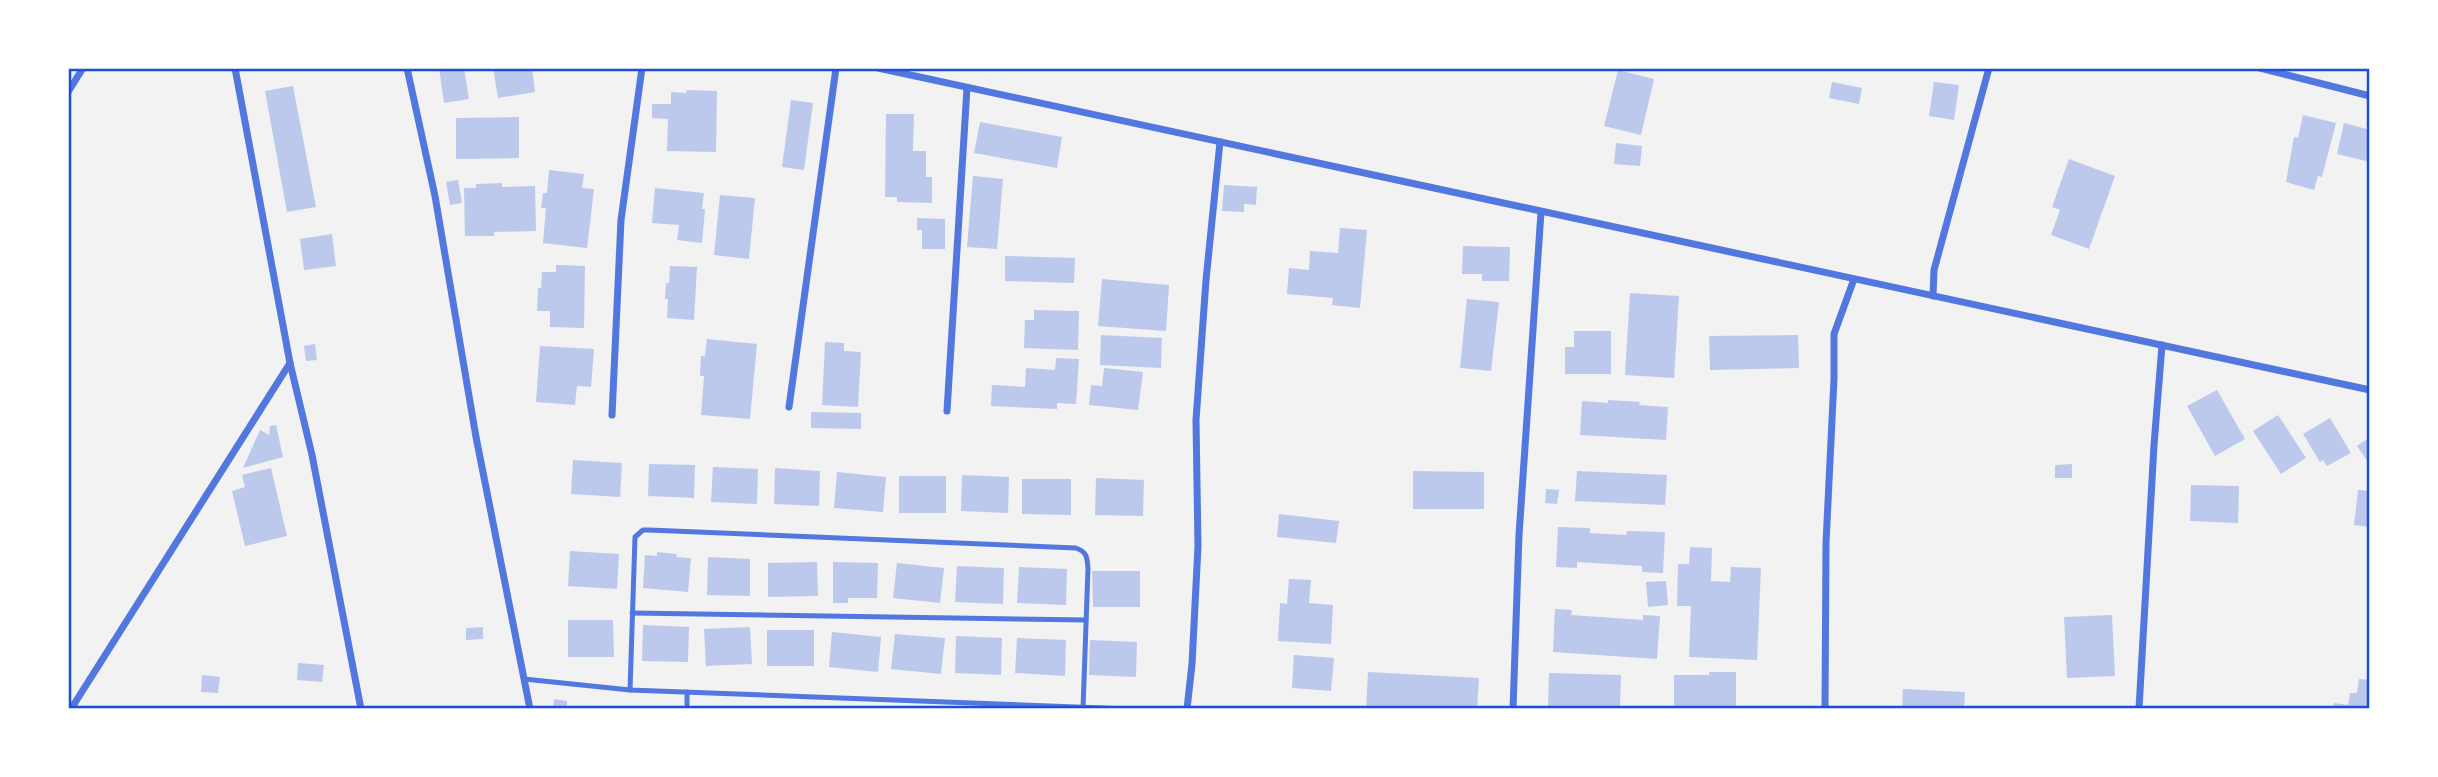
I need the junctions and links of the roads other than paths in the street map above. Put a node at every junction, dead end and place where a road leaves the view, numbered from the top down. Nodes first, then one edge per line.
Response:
1 (83, 68) edge
2 (235, 68) edge
3 (407, 68) edge
4 (642, 68) edge
5 (836, 68) edge
6 (878, 68) edge
7 (1989, 68) edge
8 (2260, 68) edge
9 (967, 88) junction
10 (68, 92) edge
11 (2370, 96) edge
12 (1220, 142) junction
13 (1541, 212) junction
14 (1854, 279) junction
15 (1933, 296) junction
16 (2162, 345) junction
17 (290, 363) junction
18 (2370, 390) edge
19 (789, 407) dead end
20 (947, 411) dead end
21 (611, 415) dead end
22 (632, 613) junction
23 (1086, 620) junction
24 (524, 679) junction
25 (630, 690) junction
26 (687, 692) junction
27 (1083, 708) edge
28 (71, 709) edge
29 (361, 709) edge
30 (530, 709) edge
31 (687, 709) edge
32 (1130, 709) edge
33 (1187, 709) edge
34 (1513, 709) edge
35 (1825, 709) edge
36 (2139, 709) edge

1 - 10 street
2 - 17 street
3 - 24 street
4 - 21 street
5 - 19 street
6 - 9 street
7 - 15 street
8 - 11 street
9 - 12 street
9 - 20 street
12 - 13 street
12 - 33 street
13 - 14 street
13 - 34 street
14 - 15 street
14 - 35 street
15 - 16 street
16 - 18 street
16 - 36 street
17 - 28 street
17 - 29 street
22 - 23 lane
22 - 23 lane
22 - 25 lane
23 - 27 lane
24 - 25 lane
24 - 30 street
25 - 26 lane
26 - 27 lane
26 - 31 lane
27 - 32 lane

